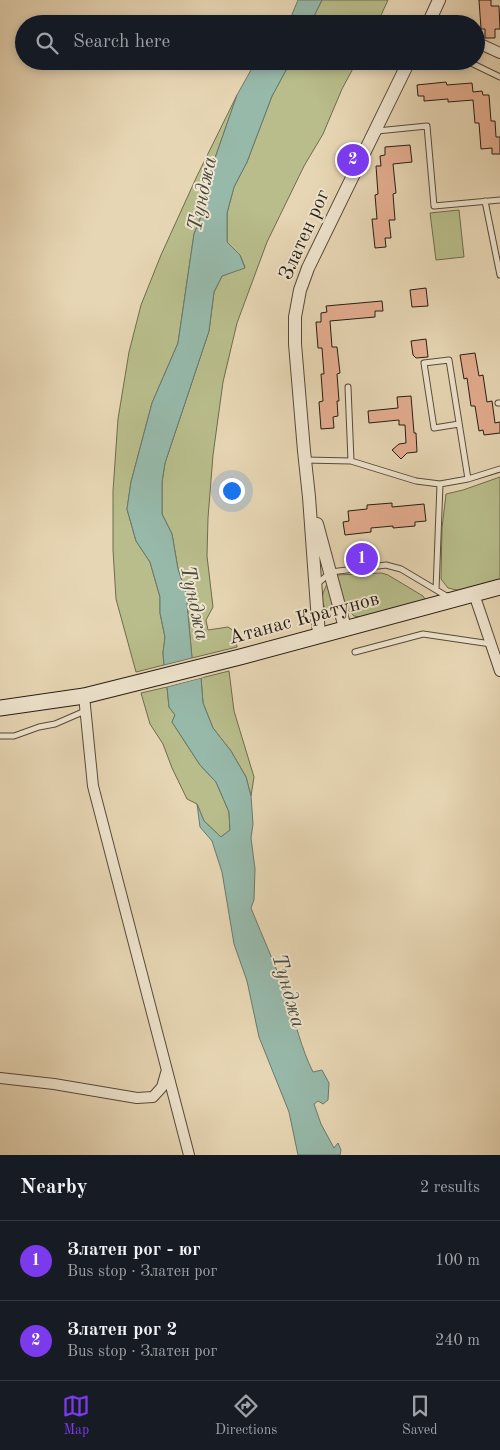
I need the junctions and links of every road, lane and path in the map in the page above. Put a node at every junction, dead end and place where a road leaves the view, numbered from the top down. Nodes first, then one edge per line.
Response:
1 (439, 0) edge
2 (435, 15) edge
3 (485, 46) edge
4 (500, 53) edge
5 (485, 69) edge
6 (404, 70) edge
7 (499, 75) edge
8 (374, 131) junction
9 (500, 200) edge
10 (485, 201) junction
11 (500, 275) edge
12 (348, 387) dead end
13 (459, 424) junction
14 (305, 460) junction
15 (351, 461) junction
16 (500, 469) edge
17 (468, 479) junction
18 (440, 484) junction
19 (309, 497) junction
20 (331, 572) junction
21 (316, 585) junction
22 (500, 587) edge
23 (436, 590) junction
24 (474, 594) junction
25 (453, 600) junction
26 (345, 628) junction
27 (319, 635) junction
28 (491, 644) junction
29 (356, 652) dead end
30 (500, 671) edge
31 (84, 704) junction
32 (0, 708) edge
33 (0, 736) edge
34 (166, 1072) junction
35 (0, 1078) edge
36 (189, 1155) edge

1 - 2 street
3 - 4 street
5 - 7 lane
6 - 8 street, Златен рог
8 - 10 lane
8 - 14 street, Златен рог
9 - 10 lane
10 - 11 lane
12 - 15 lane
13 - 13 lane
13 - 17 lane
14 - 15 lane
14 - 19 street, Златен рог
15 - 18 lane
16 - 17 lane
17 - 18 lane
18 - 23 lane
19 - 20 street, Златен рог
19 - 21 street, Златен рог
20 - 21 lane
20 - 23 lane
20 - 26 street, Златен рог
21 - 27 street, Златен рог
22 - 24 main road, Атанас Кратунов
23 - 25 lane
24 - 25 main road, Атанас Кратунов
24 - 28 street
25 - 26 main road, Атанас Кратунов
26 - 27 main road, Атанас Кратунов
27 - 31 main road, Атанас Кратунов
28 - 29 lane
28 - 30 street
31 - 32 main road, Атанас Кратунов
31 - 33 lane
31 - 34 street
34 - 35 street
34 - 36 street

